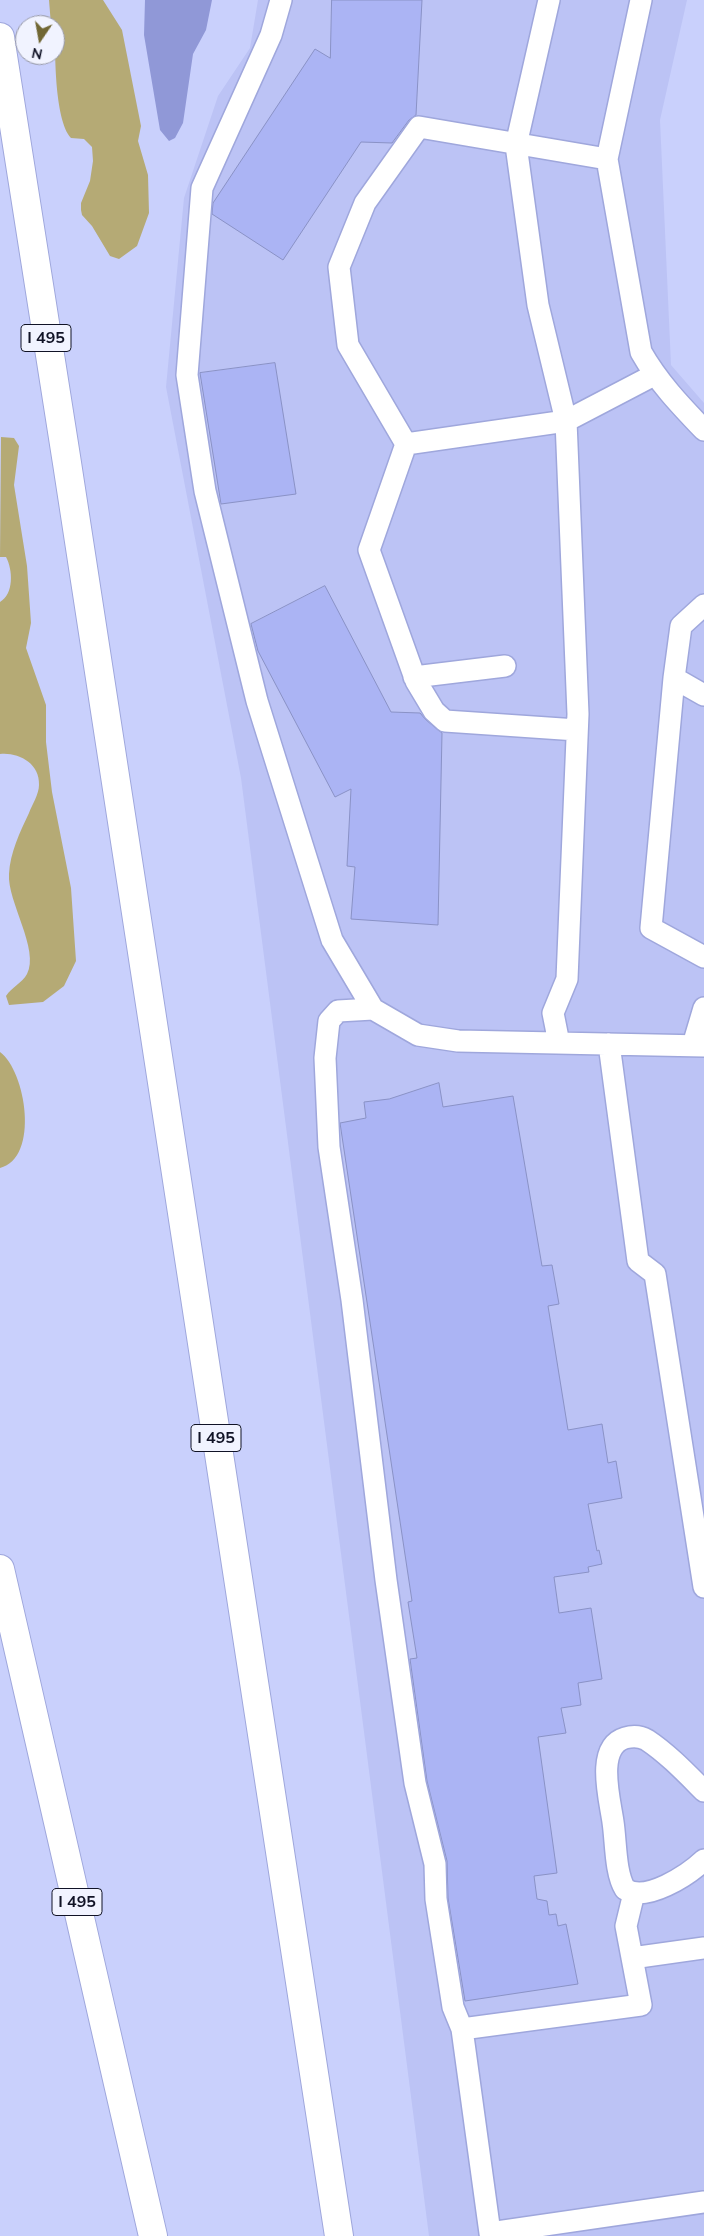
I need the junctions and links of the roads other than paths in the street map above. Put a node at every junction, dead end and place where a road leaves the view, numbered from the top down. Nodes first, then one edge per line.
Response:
1 (281, 0) edge
2 (549, 0) edge
3 (641, 0) edge
4 (0, 37) edge
5 (516, 145) junction
6 (607, 159) junction
7 (654, 375) junction
8 (566, 421) junction
9 (704, 430) edge
10 (406, 444) junction
11 (704, 605) edge
12 (506, 666) dead end
13 (414, 677) junction
14 (674, 678) junction
15 (704, 695) edge
16 (578, 730) junction
17 (704, 957) edge
18 (704, 1008) edge
19 (373, 1009) junction
20 (559, 1043) junction
21 (609, 1044) junction
22 (698, 1046) edge
23 (0, 1569) edge
24 (704, 1587) edge
25 (704, 1791) edge
26 (704, 1860) edge
27 (634, 1894) junction
28 (704, 1948) edge
29 (632, 1958) junction
30 (462, 2030) junction
31 (704, 2202) edge
32 (153, 2236) edge
33 (339, 2236) edge

1 - 19 street
2 - 5 street
3 - 6 street
4 - 33 highway, I 495
5 - 6 street
5 - 8 street
5 - 10 street
6 - 7 street
7 - 8 street
7 - 9 street
8 - 10 street
8 - 16 street
10 - 13 street
11 - 14 street
12 - 13 street
13 - 16 street
14 - 15 street
14 - 17 street
16 - 20 street
18 - 22 street
19 - 20 street
19 - 30 street
20 - 21 street
21 - 22 street
21 - 24 street
23 - 32 highway, I 495
25 - 27 street
26 - 27 street
27 - 29 street
28 - 29 street
29 - 30 street
30 - 31 street

